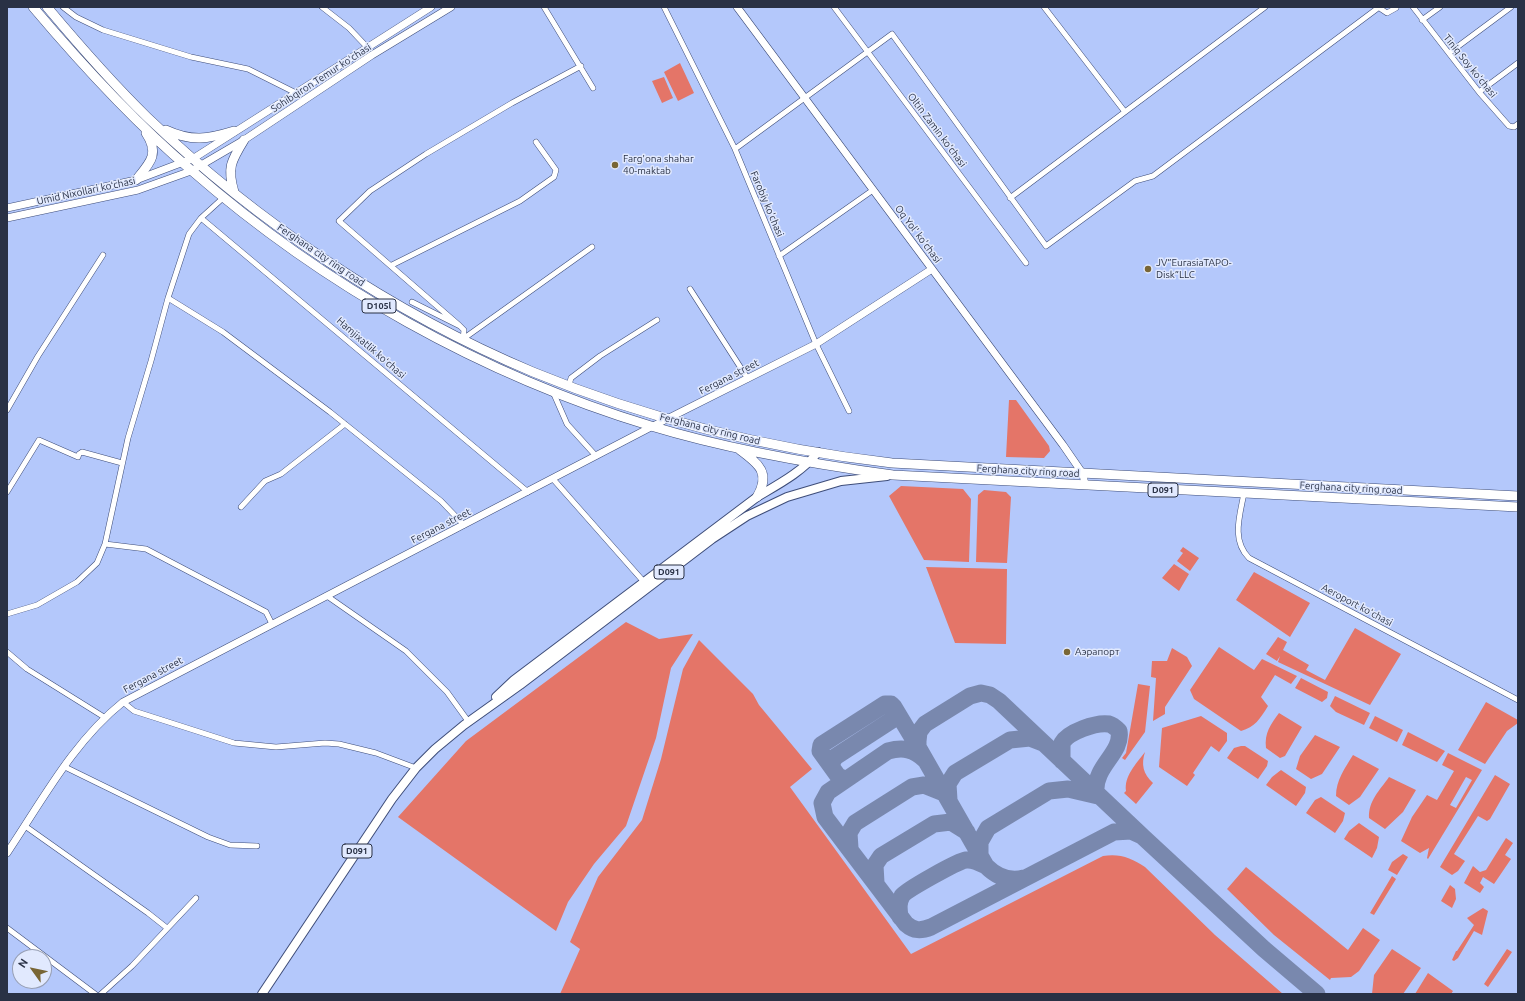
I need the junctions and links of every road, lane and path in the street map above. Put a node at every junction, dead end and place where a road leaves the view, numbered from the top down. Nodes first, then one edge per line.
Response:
1 (33, 7) edge
2 (47, 7) edge
3 (63, 7) edge
4 (322, 7) edge
5 (431, 7) edge
6 (451, 7) edge
7 (544, 7) edge
8 (664, 7) edge
9 (738, 7) edge
10 (834, 7) edge
11 (1044, 7) edge
12 (1265, 7) edge
13 (1378, 7) edge
14 (1413, 7) edge
15 (1440, 7) edge
16 (1511, 7) edge
17 (1396, 8) dead end
18 (1422, 20) junction
19 (367, 47) junction
20 (868, 52) junction
21 (1449, 53) junction
22 (1518, 63) edge
23 (581, 66) junction
24 (592, 88) dead end
25 (1479, 92) junction
26 (296, 93) junction
27 (805, 98) junction
28 (1125, 112) junction
29 (140, 123) junction
30 (1518, 124) edge
31 (158, 127) junction
32 (234, 131) junction
33 (244, 140) junction
34 (536, 142) dead end
35 (734, 149) junction
36 (194, 158) junction
37 (182, 163) junction
38 (202, 166) junction
39 (191, 171) junction
40 (136, 180) junction
41 (873, 190) junction
42 (234, 192) junction
43 (222, 198) junction
44 (1010, 198) junction
45 (7, 208) edge
46 (7, 218) edge
47 (201, 218) junction
48 (592, 247) dead end
49 (103, 255) dead end
50 (779, 256) junction
51 (1026, 264) dead end
52 (392, 265) junction
53 (932, 269) junction
54 (690, 289) dead end
55 (168, 298) junction
56 (412, 302) dead end
57 (658, 320) dead end
58 (460, 326) junction
59 (463, 339) junction
60 (816, 344) junction
61 (748, 378) junction
62 (569, 385) junction
63 (553, 392) junction
64 (7, 410) edge
65 (849, 411) dead end
66 (670, 418) junction
67 (345, 424) junction
68 (653, 426) junction
69 (737, 448) junction
70 (818, 452) junction
71 (596, 456) junction
72 (810, 462) junction
73 (122, 463) junction
74 (1083, 474) junction
75 (894, 475) junction
76 (553, 479) junction
77 (1085, 485) junction
78 (7, 492) edge
79 (528, 492) junction
80 (1244, 493) junction
81 (1518, 496) edge
82 (757, 497) junction
83 (241, 507) dead end
84 (1518, 507) edge
85 (464, 525) junction
86 (105, 544) junction
87 (644, 582) junction
88 (327, 596) junction
89 (7, 614) edge
90 (272, 624) junction
91 (7, 652) edge
92 (1518, 700) edge
93 (123, 702) junction
94 (104, 717) junction
95 (468, 722) junction
96 (65, 767) junction
97 (416, 768) junction
98 (25, 826) junction
99 (257, 846) dead end
100 (7, 853) edge
101 (196, 898) dead end
102 (7, 928) edge
103 (167, 928) junction
104 (95, 994) edge
105 (101, 994) edge
106 (262, 994) edge

1 - 29 highway, Ferghana city ring road / D105l
2 - 31 highway, Ferghana city ring road / D105l
3 - 26 street
4 - 19 street
5 - 19 street, Sohibqiron Temur koʻchasi
6 - 33 street, Sohibqiron Temur koʻchasi
7 - 23 street
8 - 35 street, Farobiy ko'chasi
9 - 27 street, Oq Yol' ko'chasi
10 - 20 street, Oltin Zamin koʻchasi
11 - 28 street
12 - 28 street
13 - 17 street
13 - 44 street
14 - 18 street, Tiniq Soy koʻchasi
15 - 18 street
16 - 21 street
18 - 21 street, Tiniq Soy koʻchasi
19 - 26 street, Sohibqiron Temur koʻchasi
20 - 27 street
20 - 44 street
20 - 51 street, Oltin Zamin koʻchasi
21 - 25 street, Tiniq Soy koʻchasi
22 - 25 street
23 - 24 street
23 - 52 street
25 - 30 street, Tiniq Soy koʻchasi
26 - 32 street, Sohibqiron Temur koʻchasi
27 - 35 street
27 - 41 street, Oq Yol' ko'chasi
28 - 44 street
29 - 37 highway, Ferghana city ring road / D105l
29 - 40 highway
31 - 32 highway
31 - 36 highway, Ferghana city ring road / D105l
32 - 36 street, Sohibqiron Temur koʻchasi
33 - 38 street, Sohibqiron Temur koʻchasi
33 - 42 highway
34 - 52 street
35 - 50 street, Farobiy ko'chasi
36 - 37 street, Umid Nixollari koʻchasi
36 - 38 highway, Ferghana city ring road / D105l
37 - 39 highway, Ferghana city ring road / D105l
37 - 40 street, Umid Nixollari koʻchasi
38 - 39 street, Umid Nixollari koʻchasi
38 - 42 highway, Ferghana city ring road / D105l
39 - 43 highway, Ferghana city ring road / D105l
39 - 46 street, Umid Nixollari koʻchasi
40 - 45 street, Umid Nixollari koʻchasi
41 - 50 street
41 - 53 street, Oq Yol' ko'chasi
42 - 59 highway, Ferghana city ring road / D105l
43 - 47 street
43 - 63 highway, Ferghana city ring road / D105l
47 - 55 street
47 - 79 street, Hamjixatlik koʻchasi
48 - 59 street
49 - 64 street
50 - 60 street, Farobiy ko'chasi
52 - 58 street
53 - 60 street, Fergana street
53 - 74 street, Oq Yol' ko'chasi
54 - 61 street
55 - 67 street
55 - 73 street
56 - 58 street
57 - 62 street
58 - 59 street
59 - 62 highway, Ferghana city ring road / D105l
60 - 61 street, Fergana street
60 - 65 street, Farobiy ko'chasi
61 - 66 street, Fergana street
62 - 66 highway, Ferghana city ring road / D105l
63 - 68 highway, Ferghana city ring road / D105l
63 - 71 street
66 - 68 street, Fergana street
66 - 70 highway, Ferghana city ring road / D105l
67 - 83 street
67 - 85 street
68 - 69 highway, Ferghana city ring road / D105l
68 - 71 street, Fergana street
69 - 72 highway, Ferghana city ring road / D105l
69 - 82 highway
70 - 72 main road, D091
70 - 74 highway, Ferghana city ring road / D091
71 - 76 street, Fergana street
72 - 75 highway, Ferghana city ring road / D091
72 - 82 main road, D091
73 - 78 street
73 - 86 street
74 - 77 street
74 - 81 highway, Ferghana city ring road / D091
75 - 77 highway, Ferghana city ring road / D091
75 - 95 main road, D091
76 - 79 street, Fergana street
76 - 87 street
77 - 80 highway, Ferghana city ring road / D091
79 - 85 street, Fergana street
80 - 84 highway, Ferghana city ring road / D091
80 - 92 street, Aeroport koʻchasi
82 - 87 main road, D091
85 - 88 street, Fergana street
86 - 89 street
86 - 90 street
87 - 95 main road, D091
88 - 90 street, Fergana street
88 - 95 street
90 - 93 street, Fergana street
91 - 94 street
93 - 94 street, Fergana street
93 - 97 street
94 - 96 street, Fergana street
95 - 97 main road, D091
96 - 98 street, Fergana street
96 - 99 street
97 - 106 main road, D091
98 - 100 street, Fergana street
98 - 103 street
101 - 103 street
102 - 104 street
103 - 105 street

